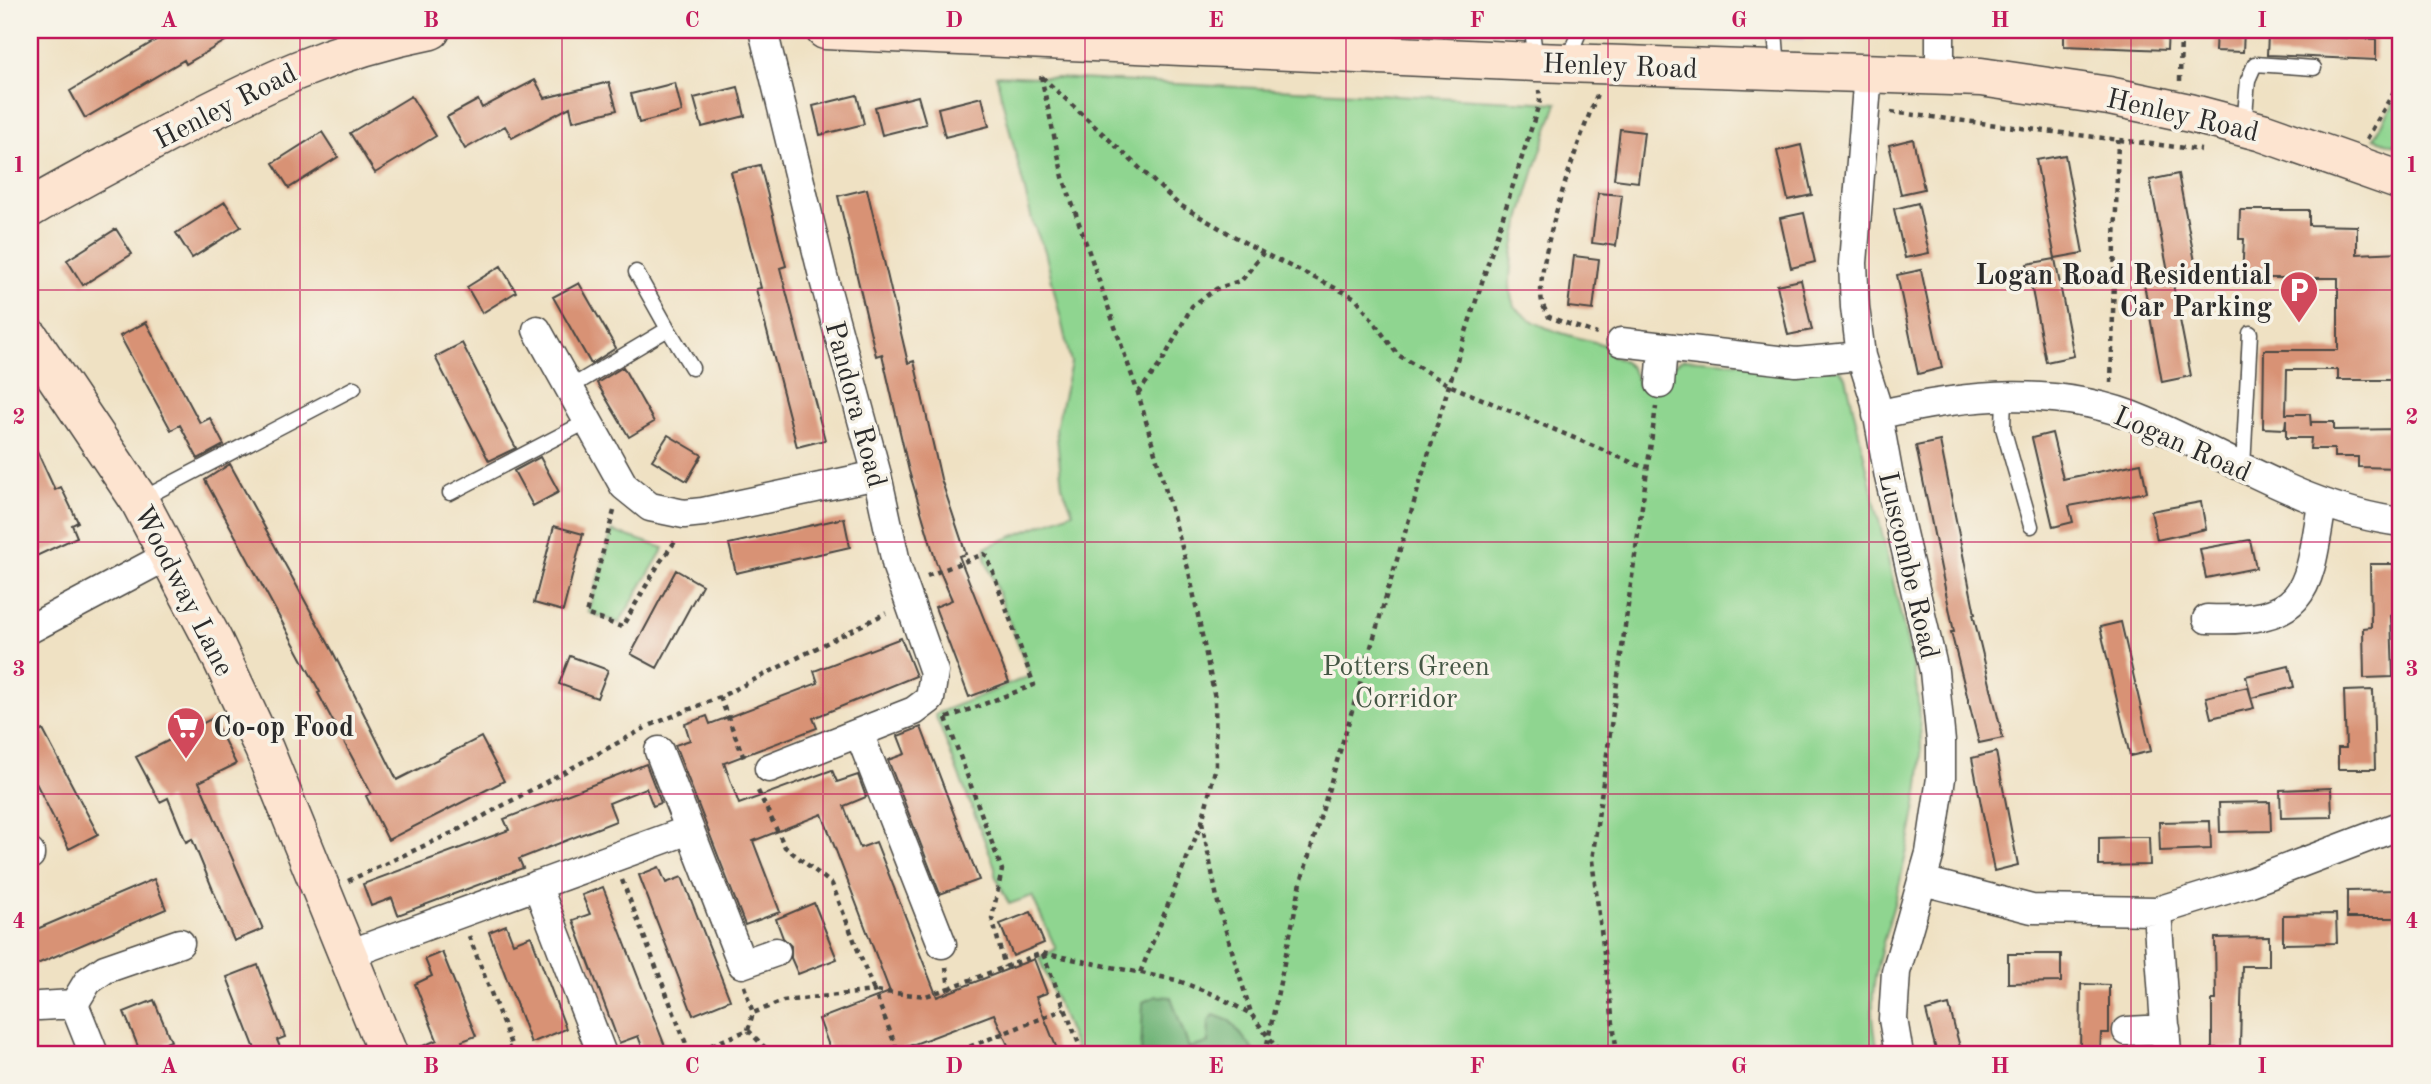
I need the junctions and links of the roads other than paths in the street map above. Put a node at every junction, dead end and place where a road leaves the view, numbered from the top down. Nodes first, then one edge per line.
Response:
1 (431, 30) edge
2 (763, 30) edge
3 (825, 30) edge
4 (1775, 30) edge
5 (1940, 30) edge
6 (1220, 38) edge
7 (1554, 46) edge
8 (2314, 68) dead end
9 (1778, 70) junction
10 (1940, 75) junction
11 (1867, 90) junction
12 (2244, 127) junction
13 (2401, 181) edge
14 (30, 208) edge
15 (636, 272) dead end
16 (668, 329) junction
17 (537, 330) dead end
18 (2250, 333) dead end
19 (30, 338) edge
20 (1621, 342) road end
21 (1663, 348) junction
22 (1861, 356) junction
23 (692, 368) dead end
24 (1660, 384) road end
25 (354, 388) dead end
26 (569, 388) junction
27 (2004, 395) junction
28 (1877, 415) junction
29 (588, 421) junction
30 (2243, 468) junction
31 (877, 475) junction
32 (450, 493) dead end
33 (139, 500) junction
34 (2322, 504) junction
35 (2401, 522) edge
36 (2031, 526) dead end
37 (169, 555) junction
38 (2207, 619) dead end
39 (30, 629) edge
40 (859, 733) junction
41 (654, 739) road end
42 (757, 773) road end
43 (2401, 825) edge
44 (689, 830) junction
45 (1923, 881) junction
46 (537, 885) junction
47 (2157, 911) junction
48 (180, 943) dead end
49 (942, 944) road end
50 (776, 952) dead end
51 (349, 954) junction
52 (74, 1004) junction
53 (38, 1006) dead end
54 (2127, 1031) dead end
55 (2167, 1042) edge
56 (94, 1054) edge
57 (388, 1054) edge
58 (602, 1054) edge
59 (1899, 1054) edge

1 - 14 main road, Henley Road
2 - 31 street, Pandora Road
3 - 6 main road, Henley Road
4 - 9 lane
5 - 10 street
6 - 7 main road, Henley Road
7 - 9 main road, Henley Road
8 - 12 lane
9 - 11 main road, Henley Road
10 - 11 main road, Henley Road
10 - 12 main road, Henley Road
11 - 22 street, Luscombe Road
12 - 13 main road, Henley Road
15 - 16 lane
16 - 23 lane
16 - 26 lane
17 - 26 street
18 - 30 lane
19 - 33 main road, Woodway Lane
20 - 21 street
21 - 22 street
21 - 24 street
22 - 28 street, Luscombe Road
25 - 33 lane
26 - 29 street
27 - 28 street, Logan Road
27 - 30 street, Logan Road
27 - 36 lane
28 - 45 street, Luscombe Road
29 - 31 street
29 - 32 lane
30 - 34 street, Logan Road
31 - 40 street, Pandora Road
33 - 37 main road, Woodway Lane
34 - 35 street, Logan Road
34 - 38 street
37 - 39 street
37 - 51 main road, Woodway Lane
40 - 42 street
40 - 49 street
41 - 44 street
43 - 47 street
44 - 46 street
44 - 50 street
45 - 47 street
45 - 59 street, Luscombe Road
46 - 51 street
46 - 58 street
47 - 55 street
48 - 52 street
51 - 57 main road, Woodway Lane
52 - 53 street
52 - 56 street
54 - 55 street

